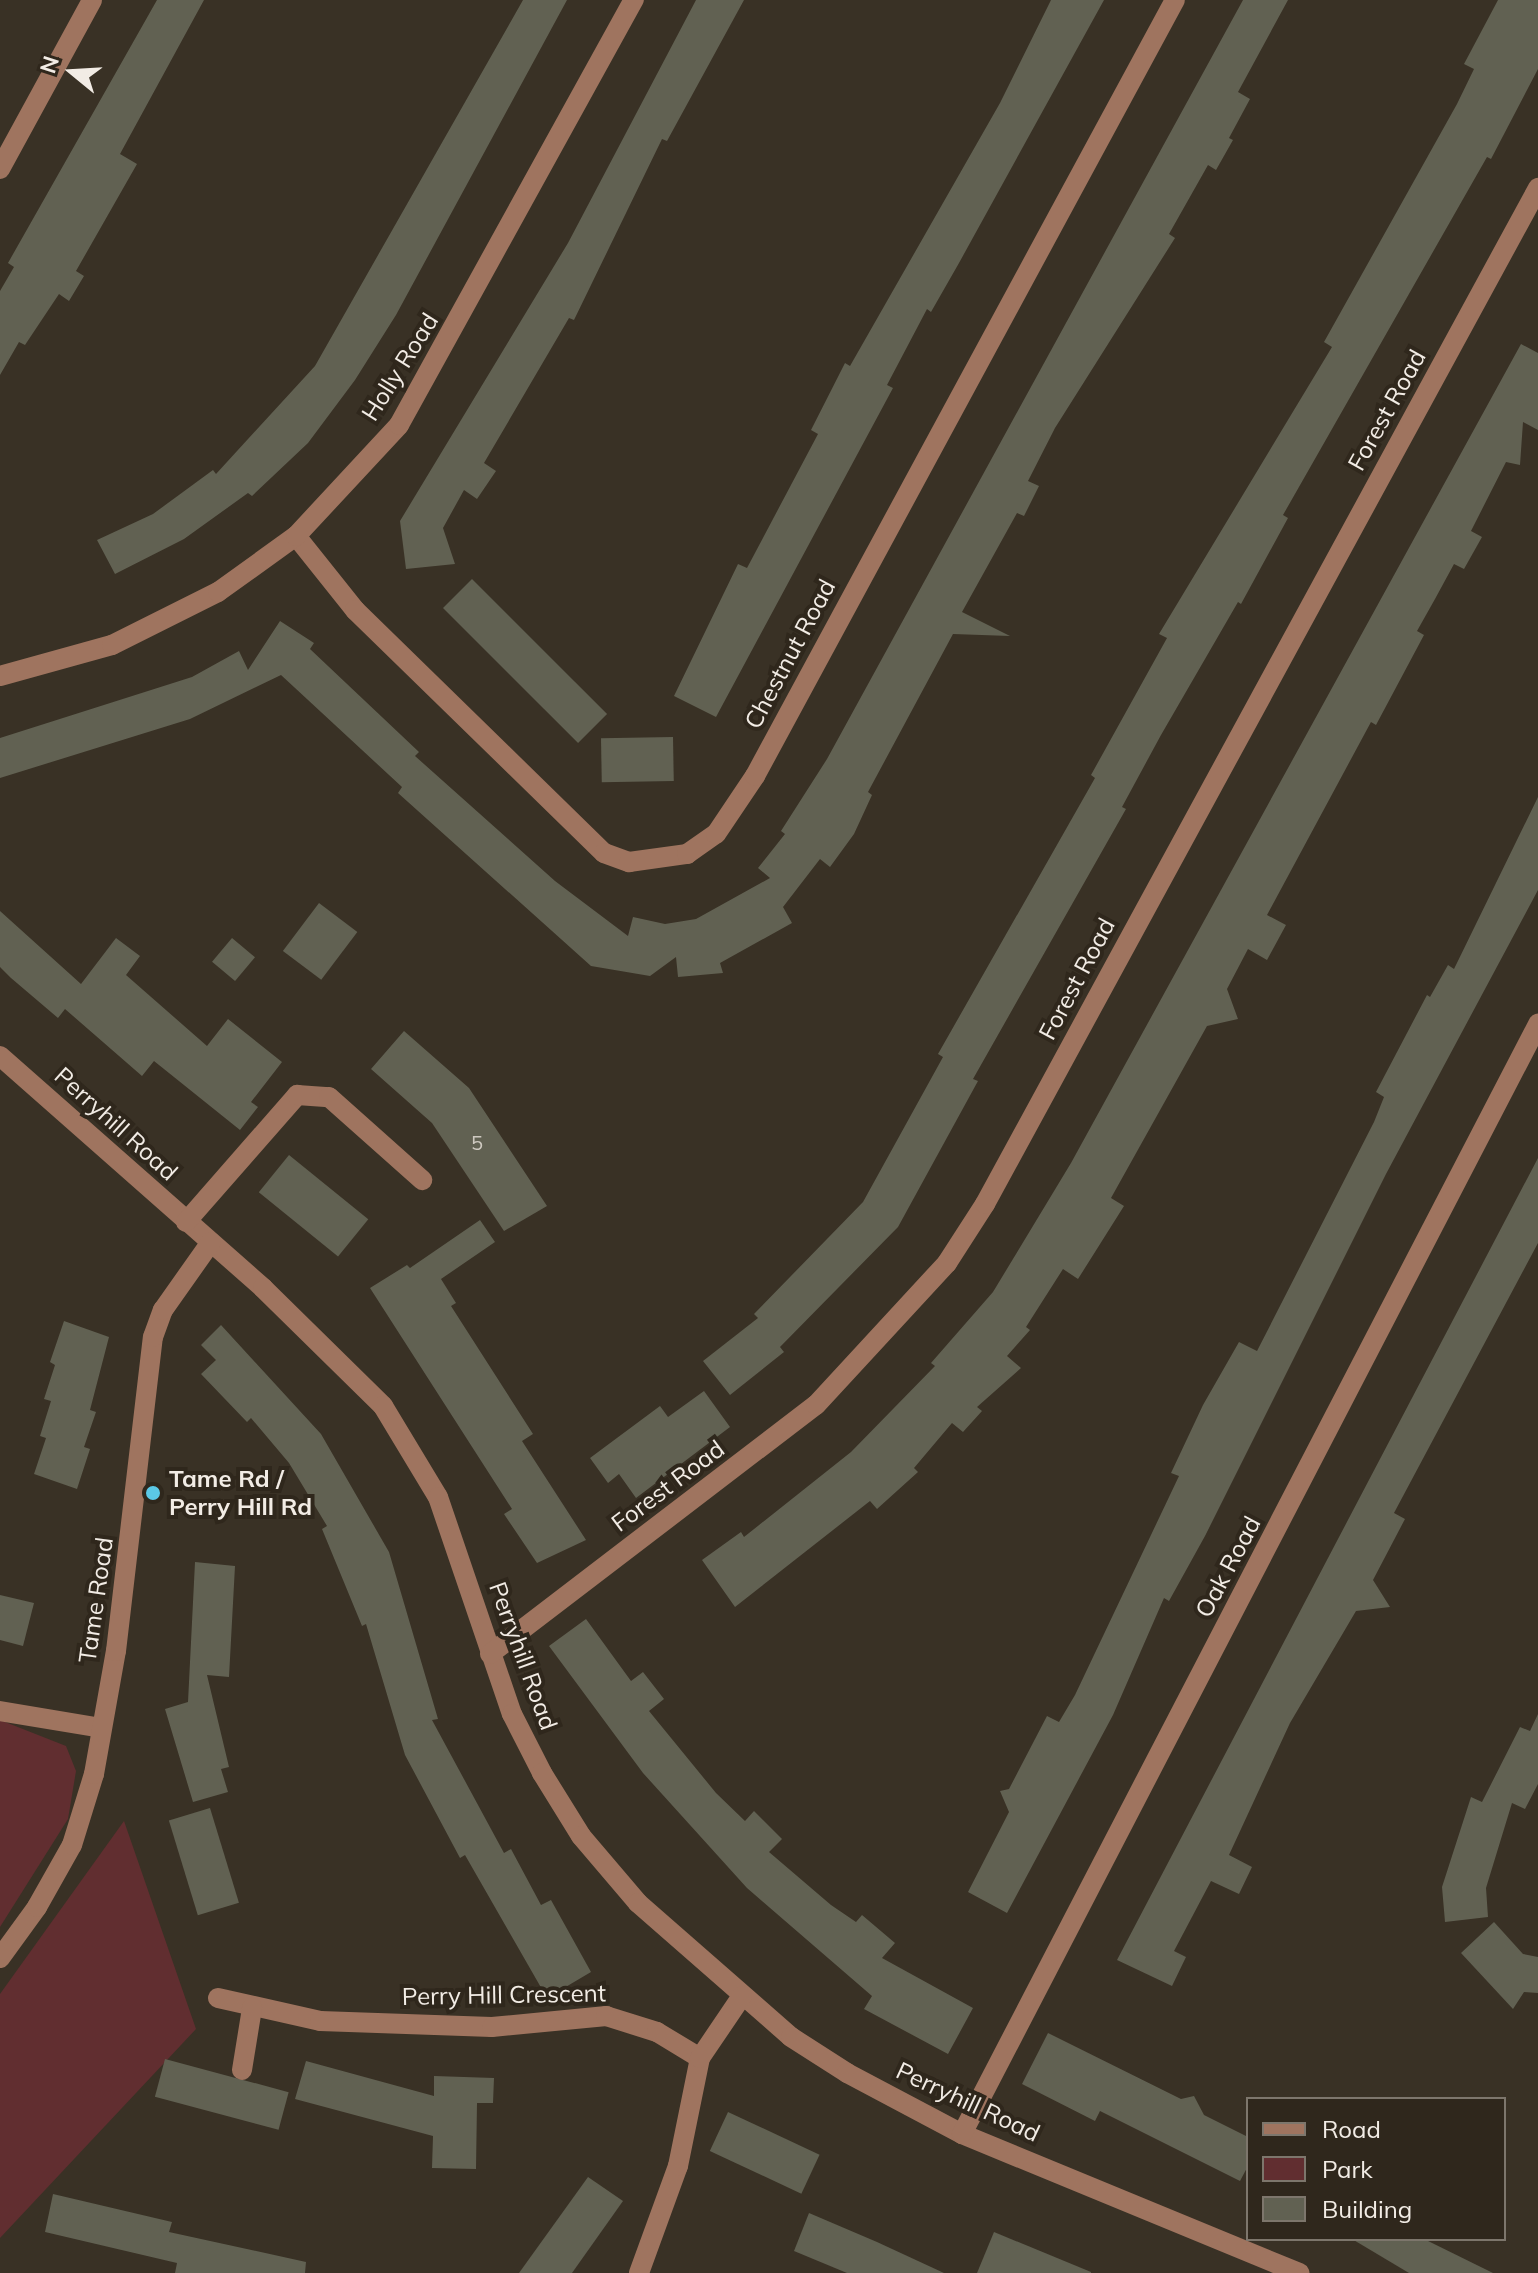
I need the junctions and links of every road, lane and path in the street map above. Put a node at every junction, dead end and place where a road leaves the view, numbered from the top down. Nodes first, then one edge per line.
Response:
1 (92, 0) edge
2 (634, 0) edge
3 (1175, 0) edge
4 (0, 169) edge
5 (1535, 200) edge
6 (296, 536) junction
7 (0, 676) edge
8 (1538, 1024) edge
9 (0, 1056) edge
10 (422, 1180) dead end
11 (186, 1222) junction
12 (211, 1242) junction
13 (490, 1654) junction
14 (0, 1711) edge
15 (102, 1728) junction
16 (0, 1958) edge
17 (742, 1996) junction
18 (218, 1998) dead end
19 (252, 2008) junction
20 (700, 2058) junction
21 (242, 2070) dead end
22 (962, 2134) junction
23 (639, 2273) edge
24 (1299, 2273) edge

1 - 4 street
2 - 6 street, Holly Road
3 - 6 street, Chestnut Road
5 - 13 street, Forest Road
6 - 7 street, Holly Road
8 - 22 street, Oak Road
9 - 11 street, Perryhill Road
10 - 11 street
11 - 12 street, Perryhill Road
12 - 13 street, Perryhill Road
12 - 15 street, Tame Road
13 - 17 street, Perryhill Road
14 - 15 street
15 - 16 street, Tame Road
17 - 20 street
17 - 22 street, Perryhill Road
18 - 19 street, Perry Hill Crescent
19 - 20 street, Perry Hill Crescent
19 - 21 street
20 - 23 street
22 - 24 street, Perryhill Road

